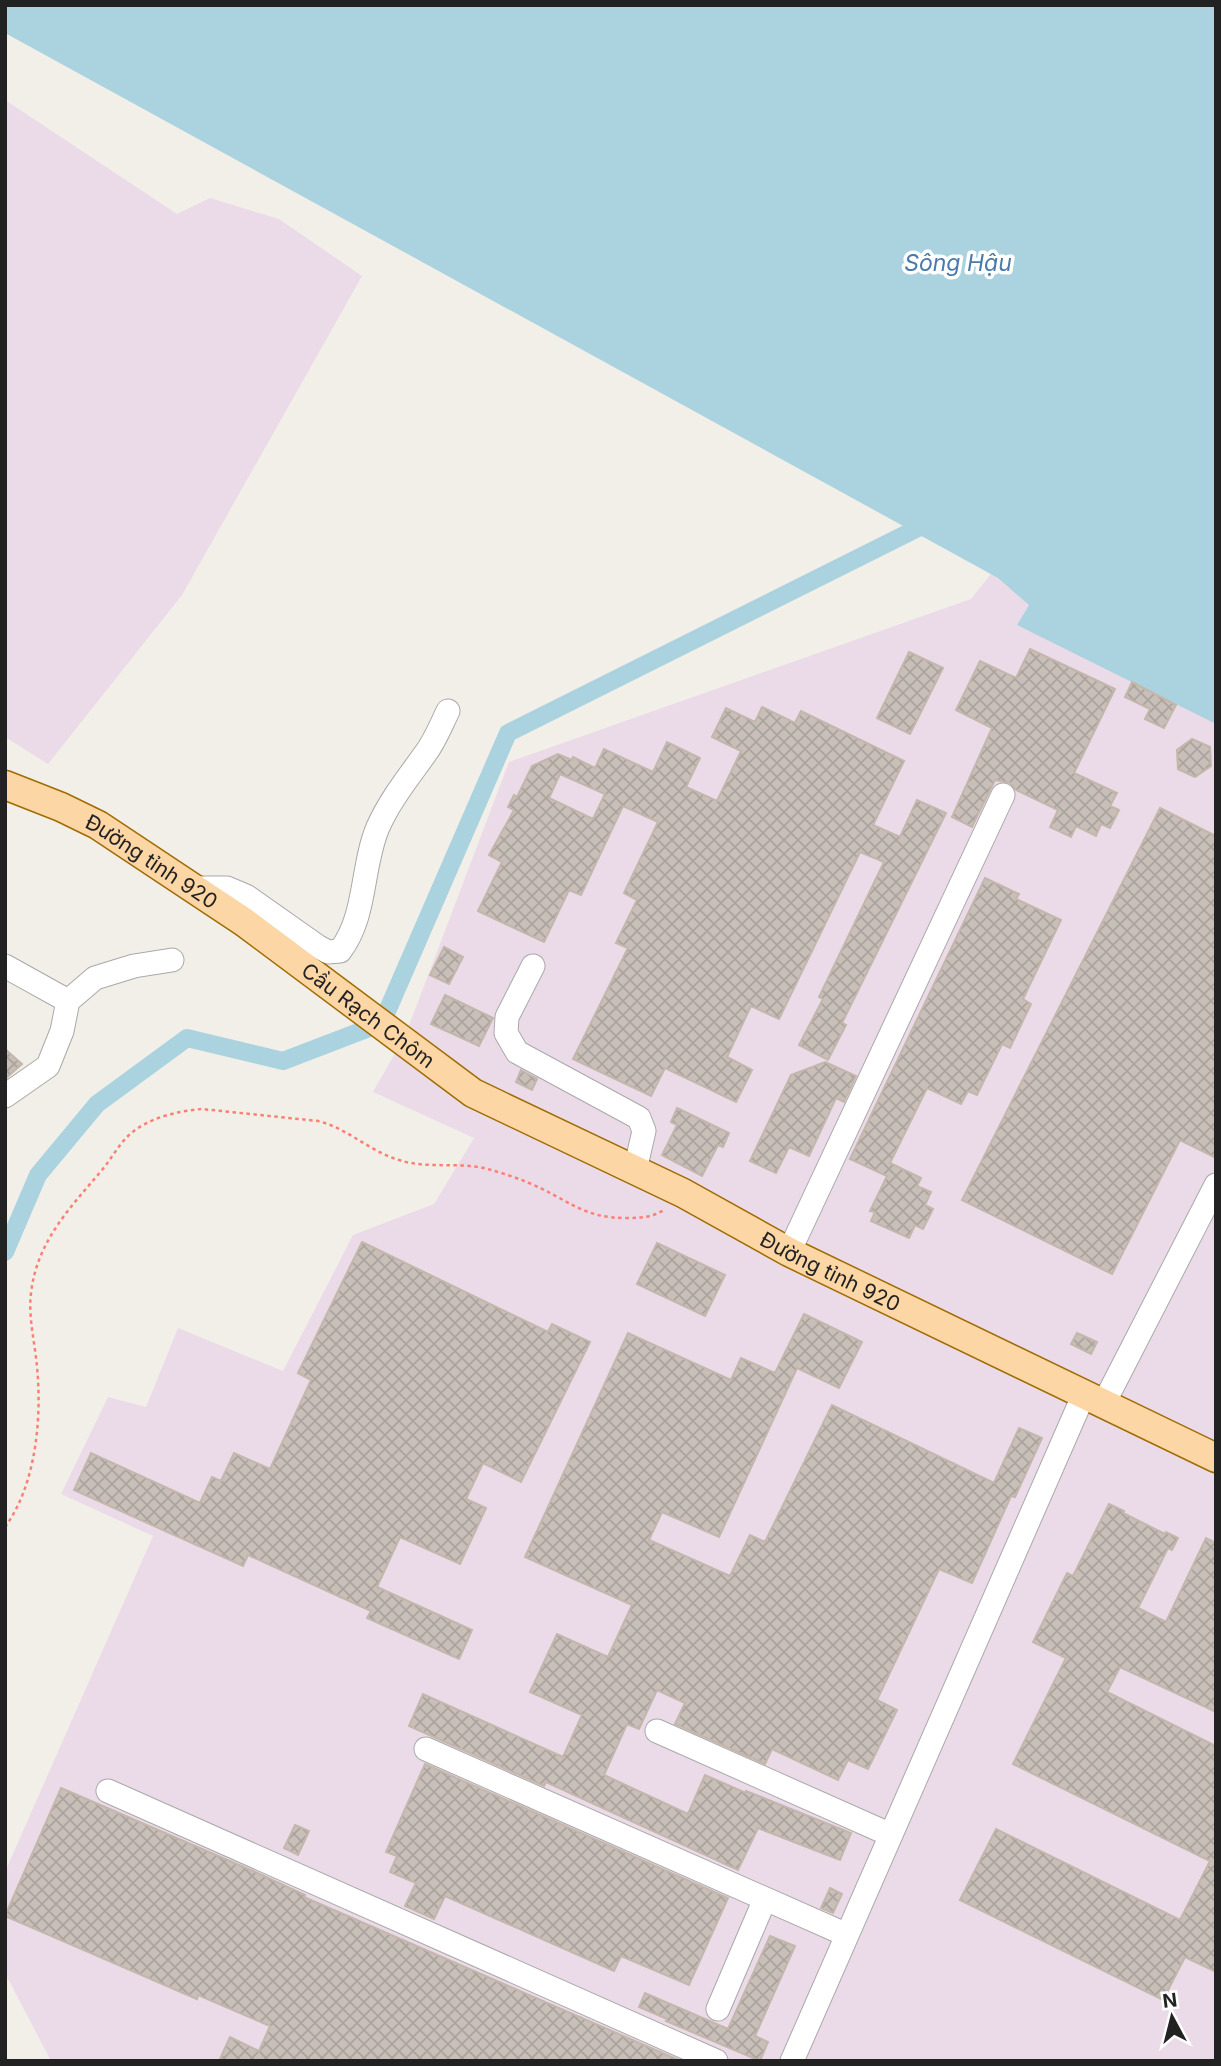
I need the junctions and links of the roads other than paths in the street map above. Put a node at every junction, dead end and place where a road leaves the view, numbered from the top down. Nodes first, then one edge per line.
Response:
1 (448, 711) dead end
2 (5, 785) edge
3 (1003, 795) dead end
4 (191, 888) junction
5 (288, 955) joint
6 (172, 960) dead end
7 (5, 966) edge
8 (533, 966) dead end
9 (68, 1001) junction
10 (449, 1077) joint
11 (5, 1096) edge
12 (635, 1170) junction
13 (1216, 1185) edge
14 (789, 1252) junction
15 (1094, 1399) junction
16 (1216, 1458) edge
17 (657, 1731) dead end
18 (426, 1749) dead end
19 (108, 1791) dead end
20 (891, 1835) junction
21 (765, 1899) junction
22 (847, 1935) junction
23 (718, 2009) dead end
24 (716, 2061) edge
25 (792, 2061) edge

1 - 4 street
2 - 4 main road, Đường tỉnh 920
3 - 14 street
4 - 5 main road, Đường tỉnh 920
5 - 10 main road, Cầu Rạch Chôm
6 - 9 street
7 - 9 street
8 - 12 street
9 - 11 street
10 - 12 main road, Đường tỉnh 920
12 - 14 main road, Đường tỉnh 920
13 - 15 street
14 - 15 main road, Đường tỉnh 920
15 - 16 main road, Đường tỉnh 920
15 - 20 street
17 - 20 street
18 - 21 street
19 - 24 street
20 - 22 street
21 - 22 street
21 - 23 street
22 - 25 street

